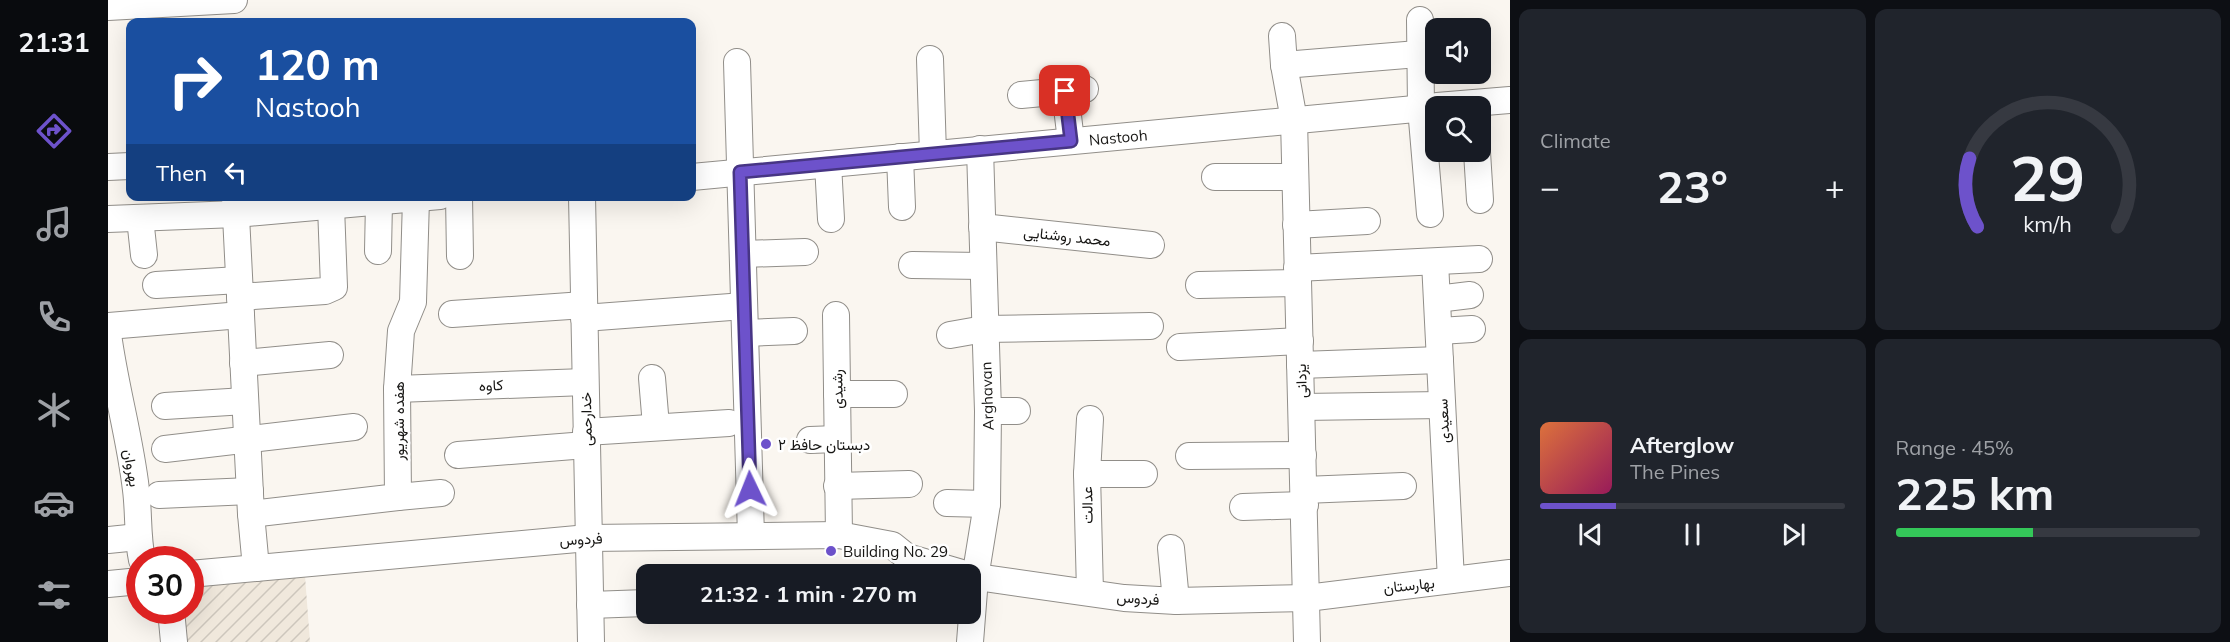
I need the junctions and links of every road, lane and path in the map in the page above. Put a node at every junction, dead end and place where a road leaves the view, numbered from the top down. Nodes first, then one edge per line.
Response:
1 (234, 0) edge
2 (108, 7) edge
3 (1420, 20) dead end
4 (1282, 36) dead end
5 (1418, 54) junction
6 (930, 59) dead end
7 (737, 62) dead end
8 (1284, 65) junction
9 (1021, 95) dead end
10 (1428, 96) edge
11 (1510, 100) edge
12 (1491, 103) edge
13 (1425, 108) edge
14 (1294, 120) junction
15 (1071, 141) junction
16 (980, 149) junction
17 (933, 154) junction
18 (900, 157) junction
19 (1430, 162) edge
20 (1478, 162) edge
21 (828, 164) junction
22 (126, 166) edge
23 (108, 167) edge
24 (740, 172) junction
25 (696, 177) edge
26 (1215, 177) dead end
27 (1295, 177) junction
28 (1480, 200) dead end
29 (392, 201) edge
30 (428, 201) edge
31 (459, 201) edge
32 (582, 201) edge
33 (380, 202) junction
34 (235, 205) edge
35 (331, 206) junction
36 (902, 207) dead end
37 (1430, 214) dead end
38 (140, 218) junction
39 (108, 219) edge
40 (831, 219) dead end
41 (1367, 221) dead end
42 (1296, 225) junction
43 (982, 227) junction
44 (1151, 245) dead end
45 (378, 251) dead end
46 (805, 252) dead end
47 (743, 254) junction
48 (144, 255) dead end
49 (460, 256) dead end
50 (1479, 259) dead end
51 (1435, 262) junction
52 (912, 265) dead end
53 (982, 266) junction
54 (1298, 275) junction
55 (156, 285) dead end
56 (1199, 285) dead end
57 (1470, 295) dead end
58 (240, 298) junction
59 (1437, 299) junction
60 (744, 306) junction
61 (584, 311) junction
62 (452, 314) dead end
63 (836, 315) dead end
64 (108, 326) edge
65 (1150, 326) dead end
66 (984, 329) junction
67 (1472, 329) dead end
68 (794, 331) dead end
69 (1439, 331) junction
70 (745, 333) junction
71 (108, 334) edge
72 (950, 335) dead end
73 (1180, 347) dead end
74 (1300, 353) junction
75 (330, 355) dead end
76 (1440, 360) junction
77 (243, 363) junction
78 (111, 378) edge
79 (652, 378) dead end
80 (585, 382) junction
81 (397, 389) junction
82 (837, 394) junction
83 (894, 394) dead end
84 (245, 400) junction
85 (1442, 405) junction
86 (165, 406) dead end
87 (1302, 406) junction
88 (988, 411) junction
89 (1017, 411) dead end
90 (1090, 419) dead end
91 (729, 423) dead end
92 (656, 426) junction
93 (354, 427) dead end
94 (117, 432) edge
95 (586, 439) junction
96 (837, 439) junction
97 (247, 440) junction
98 (810, 440) dead end
99 (165, 449) dead end
100 (458, 455) dead end
101 (1303, 455) junction
102 (1189, 456) dead end
103 (1087, 474) junction
104 (1144, 474) dead end
105 (909, 484) dead end
106 (837, 486) junction
107 (1403, 486) dead end
108 (441, 493) dead end
109 (159, 495) dead end
110 (398, 497) junction
111 (1304, 498) junction
112 (250, 502) junction
113 (947, 503) dead end
114 (987, 504) junction
115 (1243, 507) dead end
116 (838, 535) junction
117 (752, 536) junction
118 (588, 538) junction
119 (108, 540) edge
120 (132, 546) edge
121 (140, 546) edge
122 (1171, 548) dead end
123 (930, 564) edge
124 (973, 564) edge
125 (256, 568) junction
126 (204, 573) edge
127 (1510, 573) edge
128 (981, 577) edge
129 (1451, 580) junction
130 (126, 582) edge
131 (108, 584) edge
132 (1090, 592) junction
133 (1307, 598) junction
134 (1176, 601) junction
135 (636, 603) edge
136 (590, 605) junction
137 (172, 624) edge
138 (970, 624) edge
139 (174, 642) edge
140 (591, 642) edge
141 (970, 642) edge
142 (1307, 642) edge

1 - 2 street
3 - 5 street
4 - 8 street, یزدانی
5 - 8 street
5 - 10 street
6 - 17 street
7 - 24 street
8 - 14 street, یزدانی
9 - 15 street
11 - 12 street, Nastooh
13 - 14 street, Nastooh
14 - 15 street, Nastooh
14 - 27 street, یزدانی
15 - 16 street, Nastooh
16 - 17 street, Nastooh
16 - 43 street, Arghavan
17 - 18 street, Nastooh
18 - 21 street, Nastooh
18 - 36 street
19 - 37 street
20 - 28 street
21 - 24 street, Nastooh
21 - 40 street
22 - 23 street
24 - 25 street, Nastooh
24 - 47 street
26 - 27 street
27 - 42 street, یزدانی
29 - 33 street
30 - 81 street, هفده شهریور
31 - 49 street
32 - 61 street, خدارحمی
33 - 35 street
33 - 45 street
34 - 35 street
34 - 38 street
34 - 58 street
35 - 58 street
38 - 39 street
38 - 48 street
41 - 42 street
42 - 54 street, یزدانی
43 - 44 street, محمد روشنایی
43 - 53 street, Arghavan
46 - 47 street
47 - 60 street
50 - 51 street
51 - 54 street
51 - 59 street, سعیدی
52 - 53 street
53 - 66 street, Arghavan
54 - 56 street
54 - 74 street, یزدانی
55 - 58 street
57 - 59 street
58 - 64 street
58 - 77 street
59 - 69 street, سعیدی
60 - 61 street
60 - 70 street
61 - 62 street
61 - 80 street, خدارحمی
63 - 82 street, رشیدی
65 - 66 street
66 - 72 street
66 - 88 street, Arghavan
67 - 69 street
68 - 70 street
69 - 76 street, سعیدی
70 - 117 street
71 - 78 street, بهروان
73 - 74 street
74 - 76 street
74 - 87 street, یزدانی
75 - 77 street
76 - 85 street, سعیدی
77 - 84 street
78 - 94 street, بهروان
79 - 92 street
80 - 81 street, کاوه
80 - 95 street, خدارحمی
81 - 110 street, هفده شهریور
82 - 83 street
82 - 96 street, رشیدی
84 - 86 street
84 - 97 street
85 - 87 street
85 - 129 street, سعیدی
87 - 101 street, یزدانی
88 - 89 street
88 - 114 street, Arghavan
90 - 103 street
91 - 92 street
92 - 95 street
93 - 97 street
94 - 121 street, بهروان
95 - 100 street
95 - 118 street, خدارحمی
96 - 98 street
96 - 106 street, رشیدی
97 - 99 street
97 - 112 street
101 - 102 street
101 - 111 street, یزدانی
103 - 104 street, عدالت
103 - 132 street, عدالت
105 - 106 street
106 - 116 street, رشیدی
107 - 111 street
108 - 110 street
109 - 112 street
110 - 112 street
111 - 115 street
111 - 133 street, یزدانی
112 - 125 street
113 - 114 street
114 - 124 street, Arghavan
116 - 117 street, فردوس
116 - 123 street, فردوس
117 - 118 street, فردوس
118 - 125 street, فردوس
118 - 136 street, خدارحمی
119 - 120 street
122 - 134 street
125 - 126 street, فردوس
127 - 129 street, بهارستان
128 - 132 street, فردوس
129 - 133 street, بهارستان
130 - 131 street
132 - 134 street, فردوس
133 - 134 street, فردوس
133 - 142 street, یزدانی
135 - 136 street
136 - 140 street, خدارحمی
137 - 139 street
138 - 141 street, Arghavan

